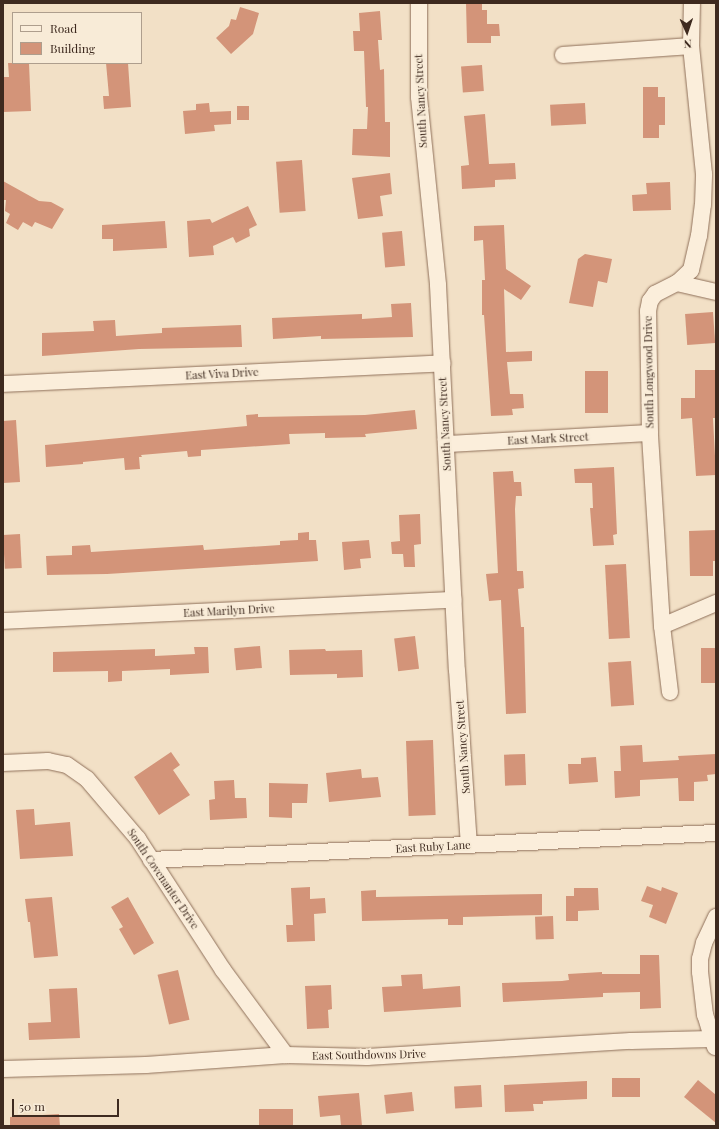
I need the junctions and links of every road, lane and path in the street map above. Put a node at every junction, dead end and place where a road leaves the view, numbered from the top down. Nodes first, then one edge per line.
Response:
1 (419, 3) edge
2 (692, 3) edge
3 (691, 46) junction
4 (563, 55) dead end
5 (677, 283) junction
6 (716, 292) edge
7 (442, 363) junction
8 (3, 384) edge
9 (650, 433) junction
10 (447, 444) junction
11 (454, 600) junction
12 (716, 603) edge
13 (3, 621) edge
14 (662, 626) junction
15 (670, 692) dead end
16 (3, 763) edge
17 (716, 833) edge
18 (469, 845) junction
19 (151, 860) junction
20 (716, 916) edge
21 (714, 1044) edge
22 (286, 1055) junction
23 (3, 1069) edge

1 - 7 street, South Nancy Street
2 - 3 street, South Longwood Drive
3 - 4 street
3 - 5 street, South Longwood Drive
5 - 6 street
5 - 9 street, South Longwood Drive
7 - 8 street, East Viva Drive
7 - 10 street, South Nancy Street
9 - 10 street, East Mark Street
9 - 14 street, South Longwood Drive
10 - 11 street, South Nancy Street
11 - 13 street, East Marilyn Drive
11 - 18 street, South Nancy Street
12 - 14 street
14 - 15 street, South Longwood Drive
16 - 19 street, South Covenanter Drive
17 - 18 street, East Ruby Lane
18 - 19 street, East Ruby Lane
19 - 22 street, South Covenanter Drive
20 - 21 street
21 - 22 street, East Southdowns Drive
22 - 23 street, East Southdowns Drive

